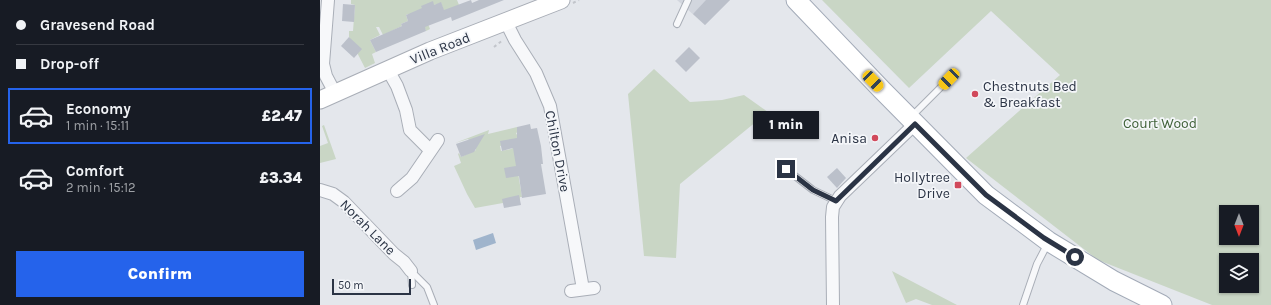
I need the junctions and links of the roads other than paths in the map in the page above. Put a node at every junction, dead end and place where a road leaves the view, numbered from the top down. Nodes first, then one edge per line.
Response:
1 (328, 0) edge
2 (561, 0) edge
3 (688, 0) edge
4 (796, 0) edge
5 (677, 24) dead end
6 (507, 30) junction
7 (388, 70) junction
8 (949, 79) dead end
9 (328, 97) edge
10 (912, 121) junction
11 (438, 140) dead end
12 (430, 150) junction
13 (786, 169) dead end
14 (320, 190) edge
15 (397, 191) dead end
16 (836, 201) junction
17 (1048, 241) junction
18 (411, 271) junction
19 (412, 285) dead end
20 (583, 289) dead end
21 (434, 305) edge
22 (833, 305) edge
23 (1023, 305) edge
24 (1162, 305) edge

1 - 9 street
2 - 6 street, Villa Road
3 - 5 lane
4 - 10 main road
6 - 7 street, Villa Road
6 - 20 street, Chilton Drive
7 - 9 street, Villa Road
7 - 12 street
8 - 10 lane
10 - 16 street
10 - 17 main road
11 - 12 street
12 - 15 street
13 - 16 lane
14 - 18 street, Norah Lane
16 - 22 street
17 - 23 lane
17 - 24 main road
18 - 19 lane
18 - 21 lane

